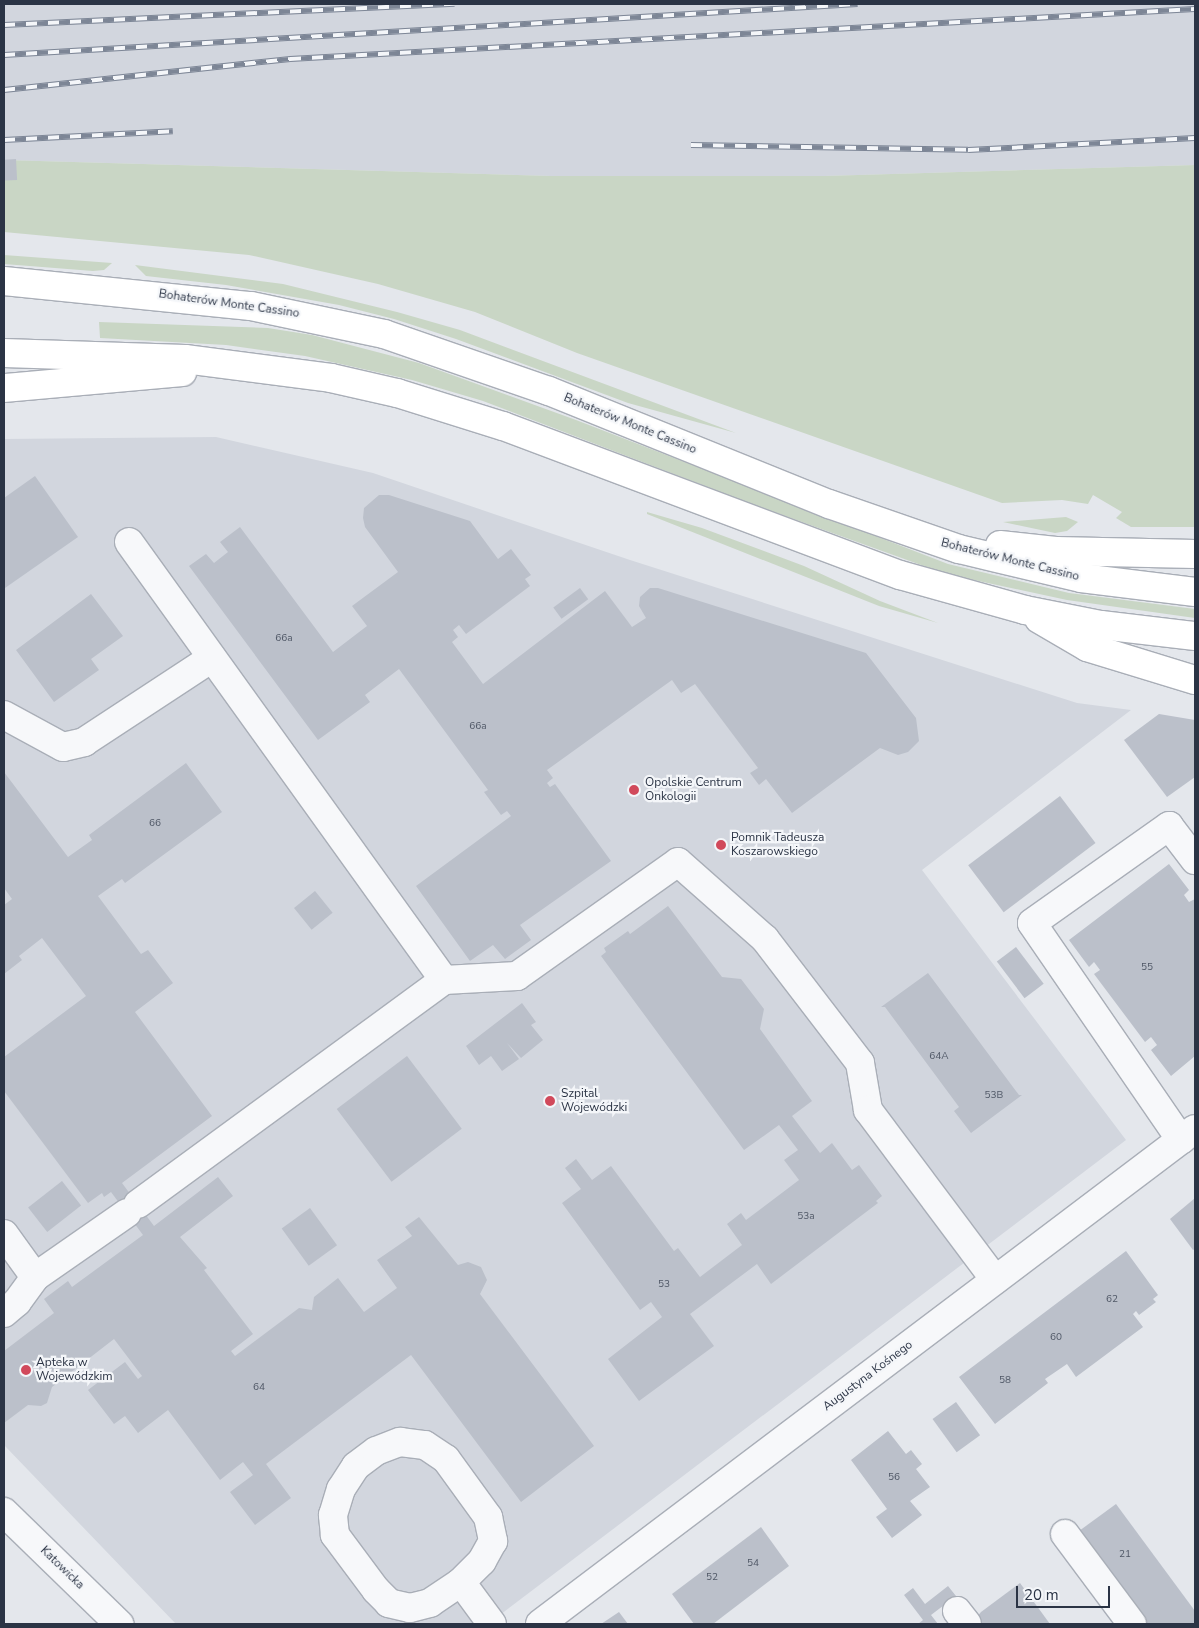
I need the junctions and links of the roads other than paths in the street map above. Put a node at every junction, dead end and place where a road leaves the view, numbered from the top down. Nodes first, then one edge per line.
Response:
1 (4, 280) edge
2 (57, 285) junction
3 (4, 296) edge
4 (4, 354) edge
5 (242, 365) junction
6 (4, 388) edge
7 (129, 542) dead end
8 (959, 549) junction
9 (1195, 554) edge
10 (1195, 592) edge
11 (1026, 610) junction
12 (1195, 636) edge
13 (212, 658) junction
14 (1195, 680) edge
15 (4, 715) edge
16 (1195, 860) edge
17 (444, 980) junction
18 (1188, 1134) edge
19 (4, 1234) edge
20 (35, 1277) junction
21 (995, 1280) junction
22 (4, 1284) edge
23 (4, 1313) edge
24 (4, 1512) edge
25 (1065, 1534) dead end
26 (461, 1582) junction
27 (119, 1624) edge
28 (492, 1624) edge
29 (540, 1624) edge
30 (1132, 1624) edge

1 - 2 main road, Bohaterów Monte Cassino
2 - 3 main road
2 - 8 main road, Bohaterów Monte Cassino
4 - 5 main road
5 - 6 main road
5 - 11 main road
7 - 13 street
8 - 9 main road
8 - 10 main road, Bohaterów Monte Cassino
11 - 12 main road
11 - 14 main road
13 - 15 street
13 - 17 street
16 - 18 street
17 - 20 street
17 - 21 street
18 - 21 street, Augustyna Kośnego
19 - 20 street
20 - 22 street
20 - 23 street
21 - 29 street, Augustyna Kośnego
24 - 27 street, Katowicka
25 - 30 street
26 - 26 street
26 - 28 street

